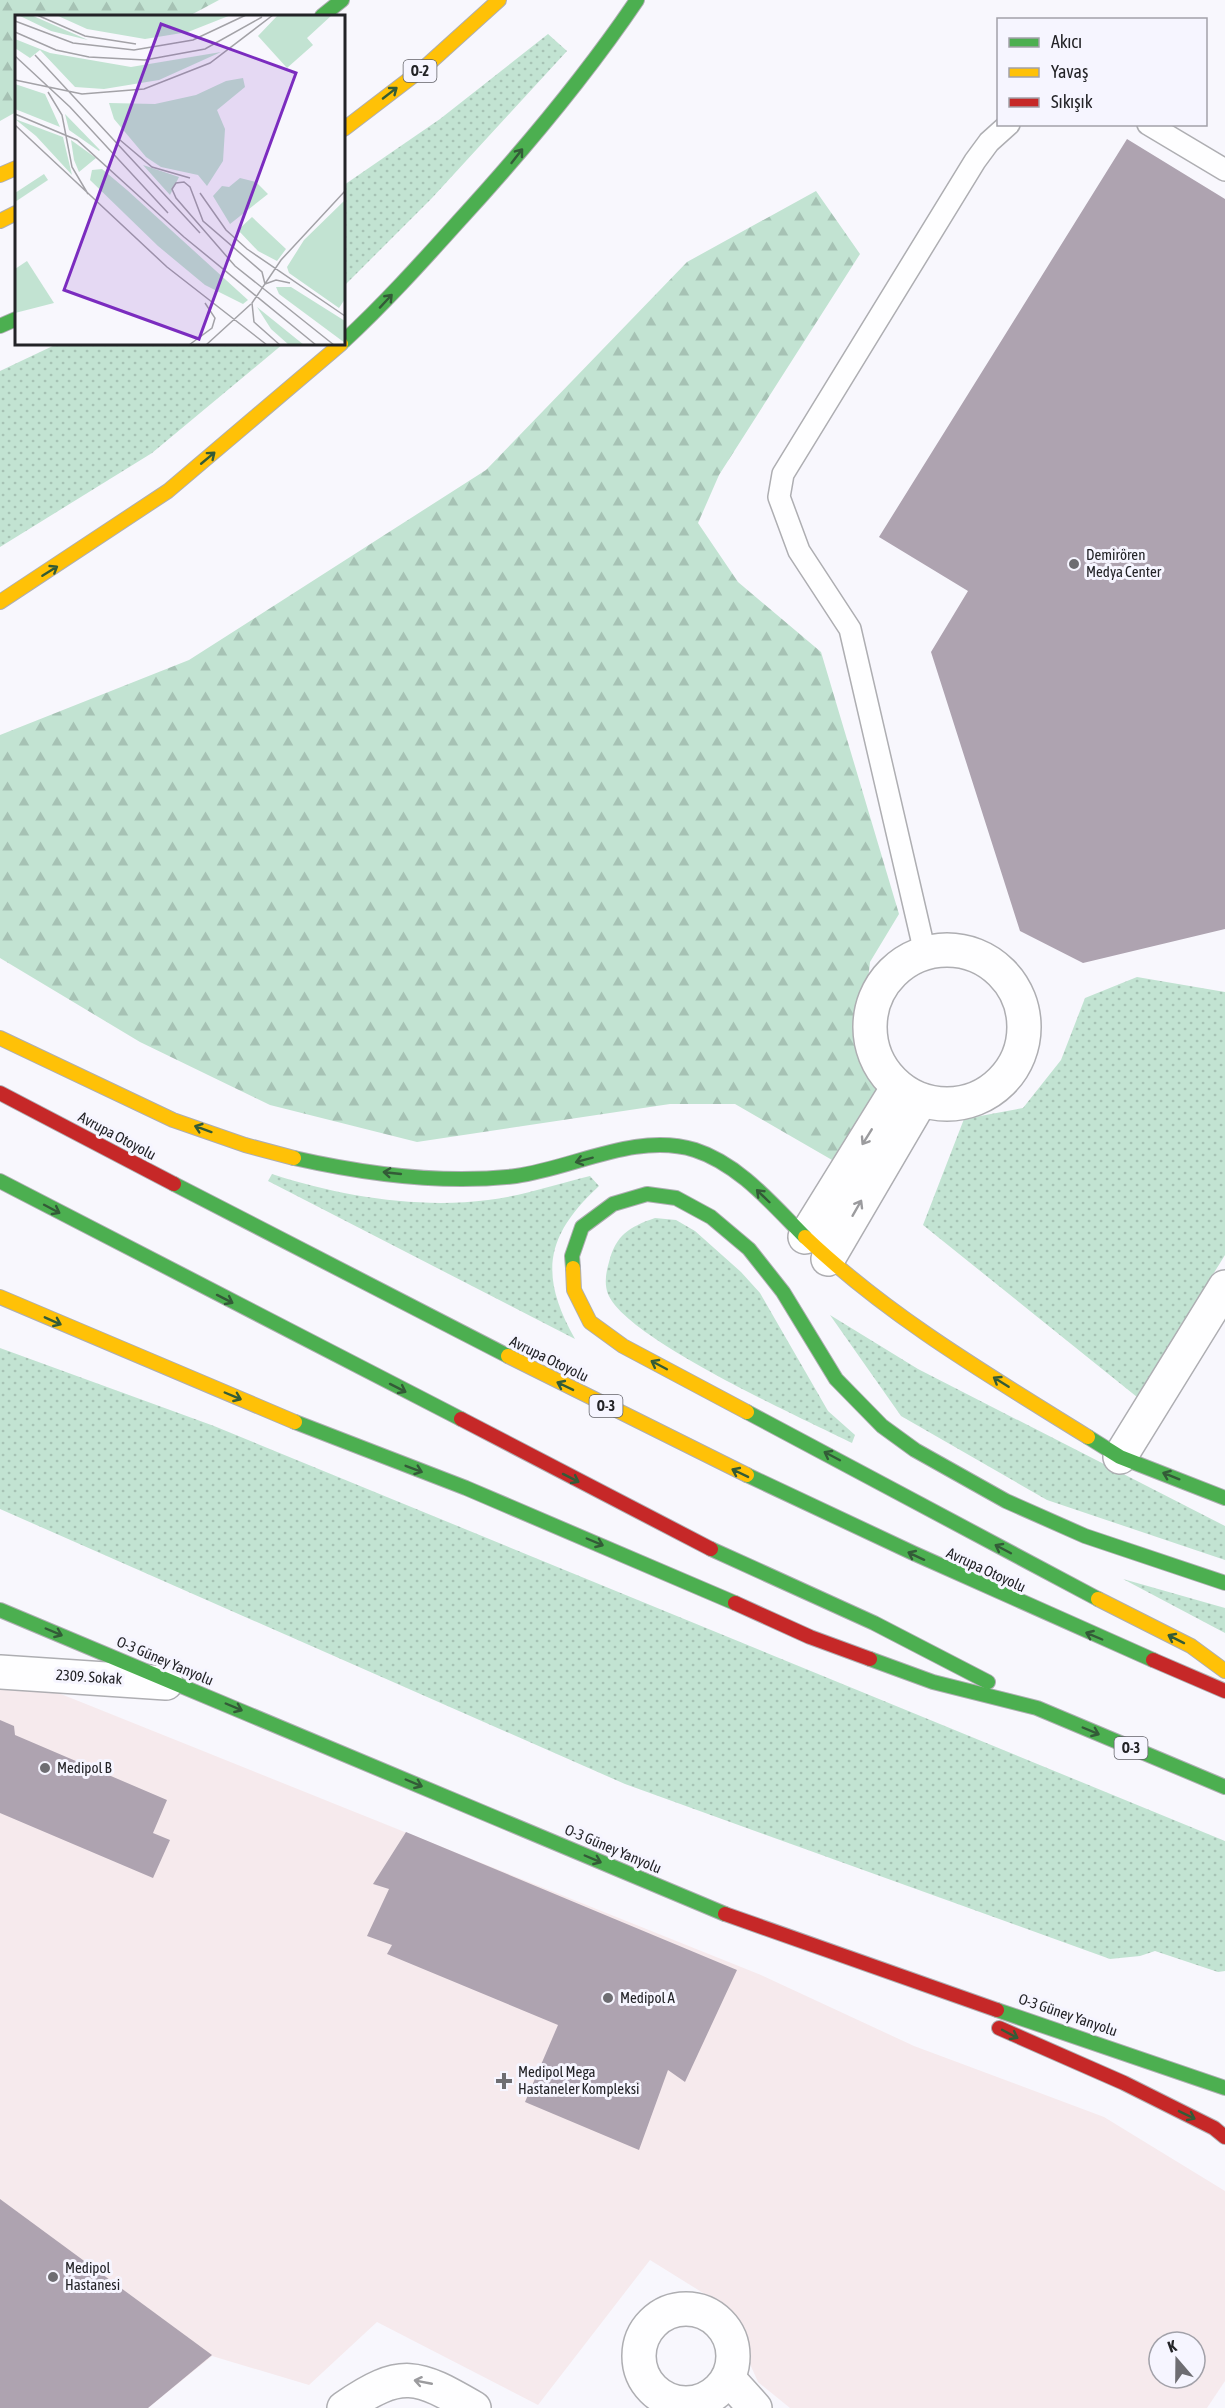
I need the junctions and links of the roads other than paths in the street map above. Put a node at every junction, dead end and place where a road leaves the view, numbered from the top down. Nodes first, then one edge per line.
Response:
1 (342, 0) edge
2 (637, 0) edge
3 (496, 4) edge
4 (323, 15) edge
5 (1007, 126) edge
6 (1151, 126) edge
7 (345, 128) edge
8 (15, 168) edge
9 (1225, 170) edge
10 (0, 175) edge
11 (15, 214) edge
12 (0, 221) edge
13 (15, 319) edge
14 (0, 326) edge
15 (345, 339) edge
16 (338, 345) edge
17 (0, 602) edge
18 (925, 953) junction
19 (0, 1038) edge
20 (0, 1093) edge
21 (910, 1093) junction
22 (0, 1181) edge
23 (816, 1248) junction
24 (1225, 1287) edge
25 (0, 1297) edge
26 (1120, 1456) junction
27 (1225, 1498) edge
28 (1225, 1583) edge
29 (0, 1610) edge
30 (1225, 1671) edge
31 (0, 1672) edge
32 (177, 1683) junction
33 (1225, 1691) edge
34 (1037, 1708) junction
35 (1225, 1787) edge
36 (923, 1983) junction
37 (1225, 2088) edge
38 (1225, 2137) edge
39 (728, 2378) junction
40 (677, 2405) edge
41 (344, 2408) edge
42 (474, 2408) edge
43 (755, 2408) edge

1 - 4 main road
15 -> 2 main road
7 -> 3 main road, O-2
5 - 18 lane
6 - 9 lane
8 - 10 main road
11 - 12 main road
13 - 14 main road
17 -> 16 main road
18 - 21 street
18 - 21 street
23 -> 19 main road
33 -> 20 main road, Avrupa Otoyolu / O-3
21 - 23 street
22 -> 34 main road, O-3
26 -> 23 main road
24 - 26 street
25 -> 34 main road
27 -> 26 main road
30 -> 28 main road
29 -> 32 main road, O-3 Güney Yanyolu
31 - 32 street, 2309. Sokak
32 -> 36 main road, O-3 Güney Yanyolu
34 -> 35 main road, O-3
36 - 37 main road, O-3 Güney Yanyolu
36 -> 38 main road
39 - 40 street
39 - 40 street
39 - 43 street
42 -> 41 street

